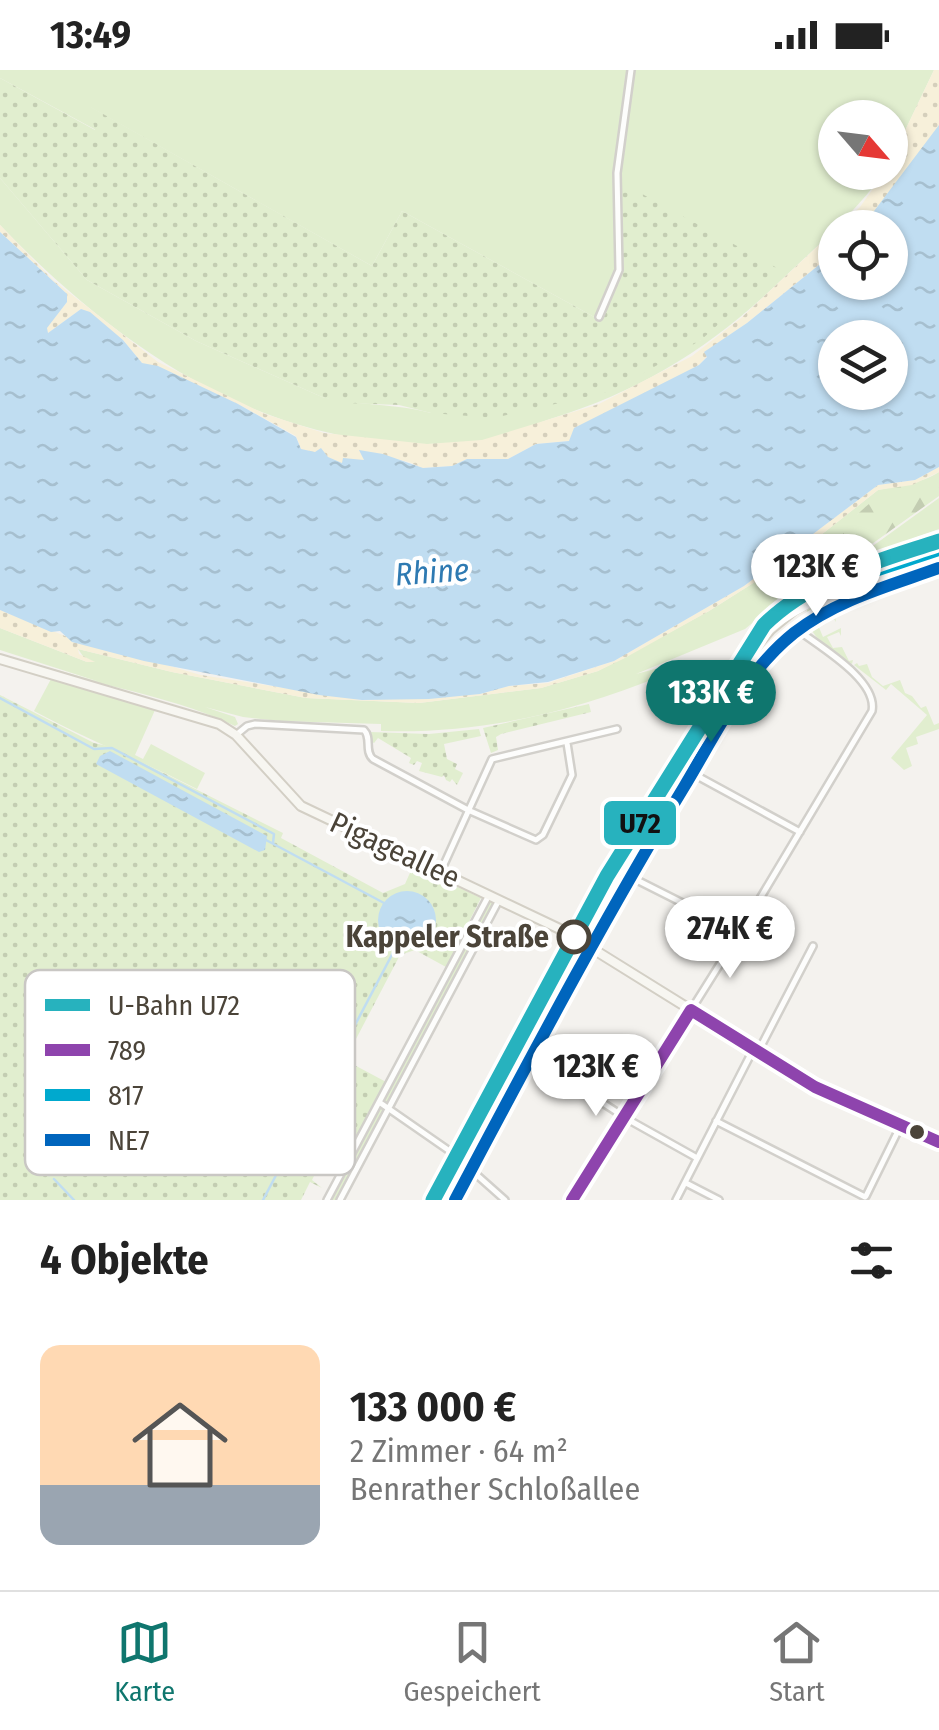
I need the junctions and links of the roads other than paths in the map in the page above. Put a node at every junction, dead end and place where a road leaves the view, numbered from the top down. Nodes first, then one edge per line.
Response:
1 (630, 70) edge
2 (599, 317) dead end
3 (939, 550) edge
4 (798, 630) dead end
5 (0, 660) edge
6 (671, 673) dead end
7 (713, 706) junction
8 (617, 729) dead end
9 (236, 736) junction
10 (566, 743) junction
11 (677, 764) junction
12 (468, 810) junction
13 (800, 832) junction
14 (613, 868) junction
15 (441, 871) junction
16 (489, 895) junction
17 (499, 900) junction
18 (740, 932) junction
19 (576, 938) junction
20 (812, 946) dead end
21 (691, 1010) junction
22 (516, 1047) junction
23 (755, 1051) junction
24 (379, 1102) junction
25 (388, 1108) junction
26 (624, 1116) junction
27 (716, 1122) junction
28 (900, 1127) junction
29 (939, 1142) edge
30 (355, 1148) edge
31 (458, 1158) junction
32 (697, 1158) junction
33 (355, 1171) edge
34 (341, 1175) edge
35 (353, 1175) edge
36 (685, 1183) junction
37 (864, 1199) edge
38 (328, 1200) edge
39 (340, 1200) edge
40 (435, 1200) edge
41 (504, 1200) edge
42 (572, 1200) edge
43 (676, 1200) edge
44 (719, 1200) edge

1 - 2 street
3 - 7 street
4 - 13 street
5 - 9 street
6 - 7 street
7 - 11 street
8 - 10 street
9 - 12 street
9 - 15 street, Pigageallee
10 - 12 street
10 - 12 street
11 - 13 street
11 - 14 street
12 - 15 street
13 - 18 street
14 - 18 street
14 - 19 street
15 - 16 street, Pigageallee
16 - 17 street, Pigageallee
16 - 24 street
17 - 19 street, Pigageallee
17 - 25 street
18 - 21 street
19 - 21 street
19 - 22 street
20 - 23 street
21 - 23 street
21 - 26 street
22 - 26 street
22 - 31 street
23 - 27 street
23 - 28 street
24 - 25 street
24 - 30 street
25 - 31 street
25 - 33 street
26 - 32 street
26 - 42 street
27 - 32 street
27 - 37 street
28 - 29 street
28 - 37 street
31 - 40 street
31 - 41 street
32 - 36 street
34 - 38 street
35 - 39 street
36 - 43 street
36 - 44 street

